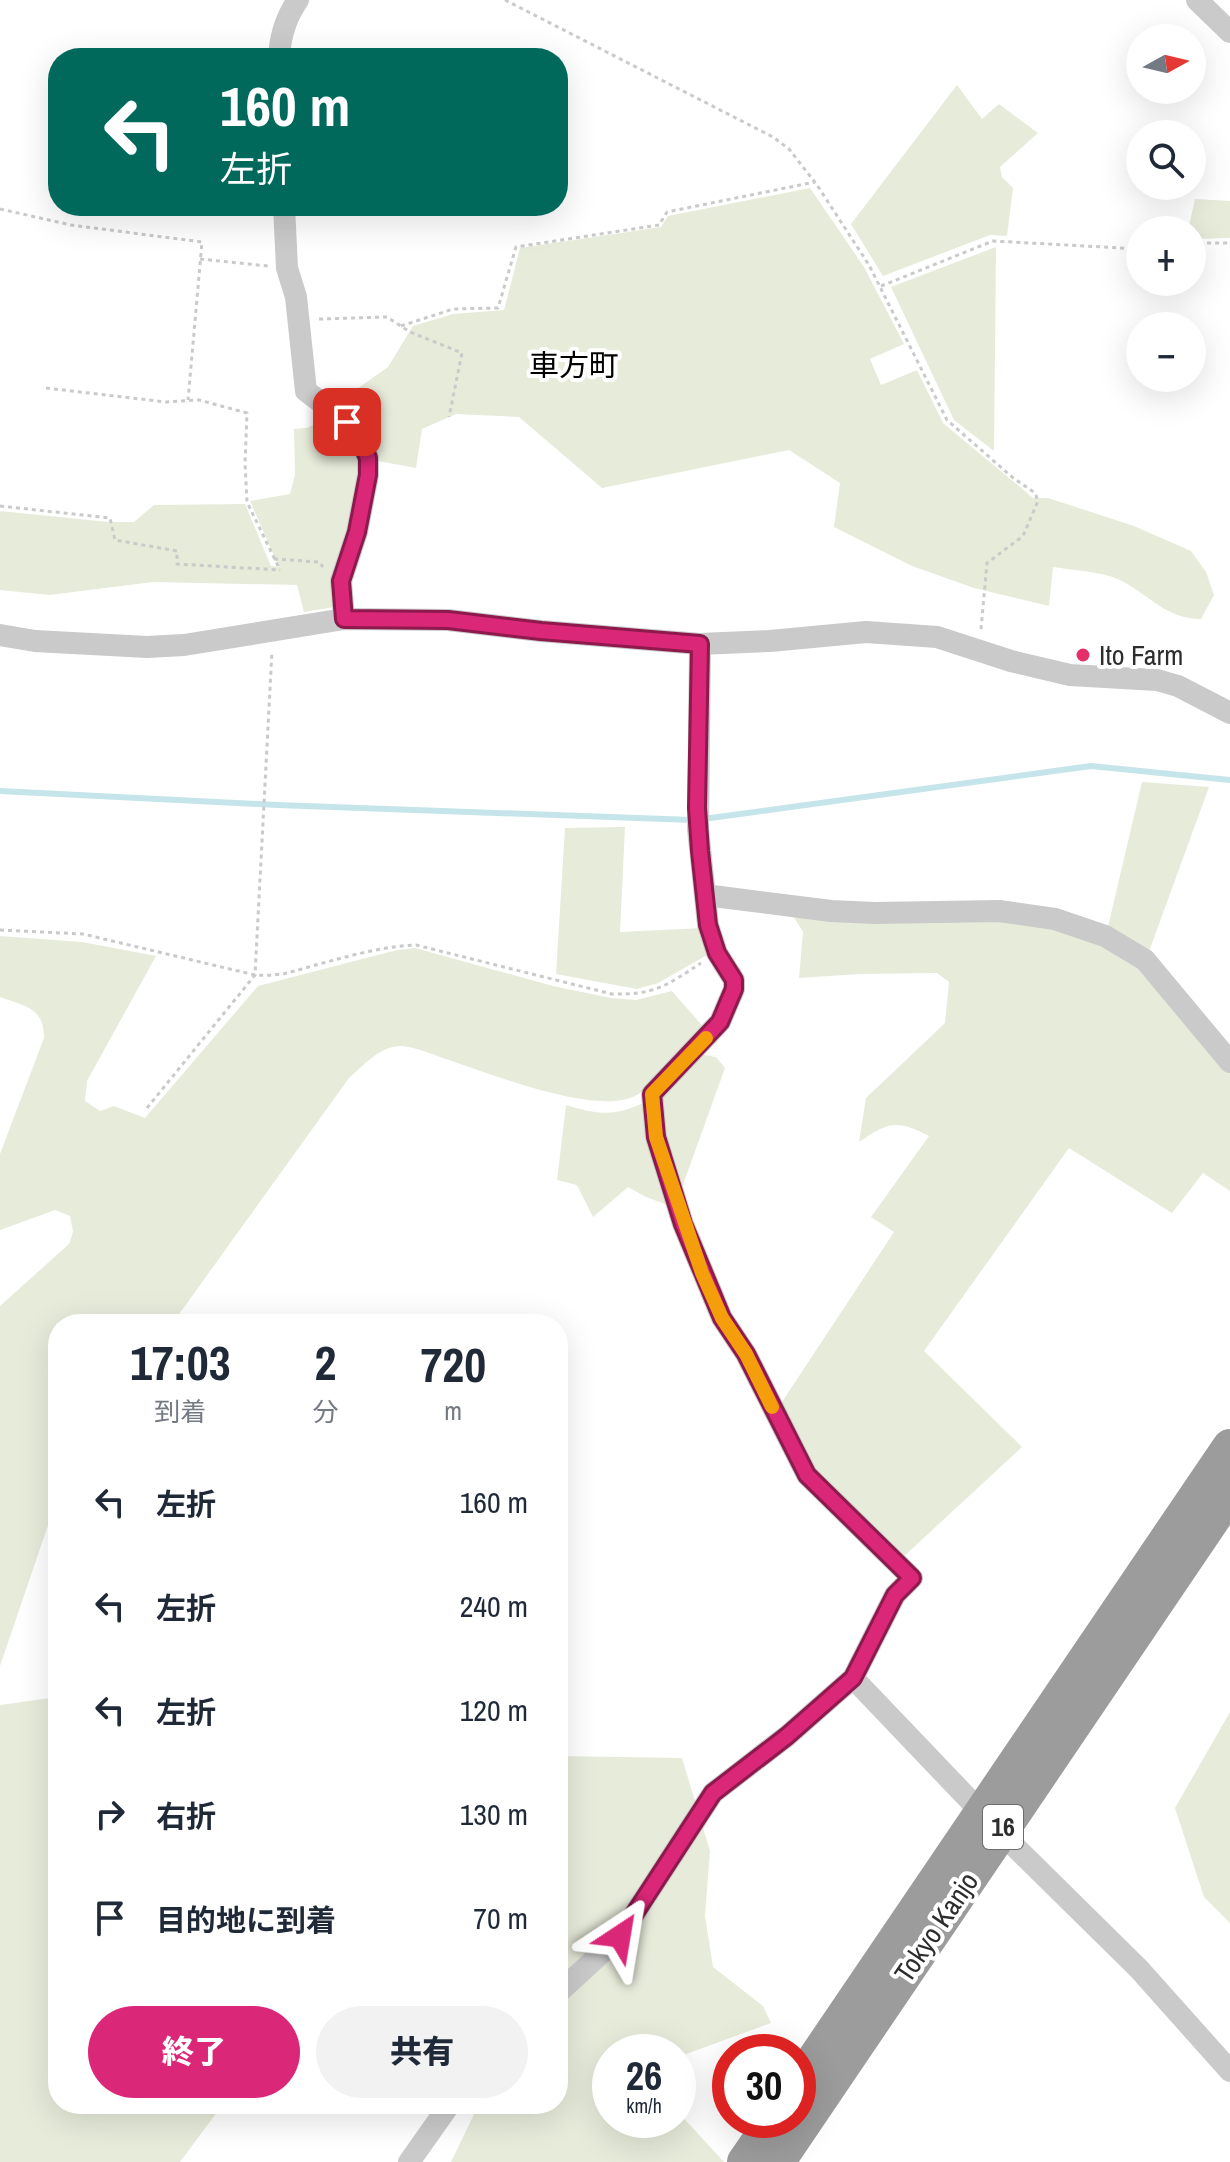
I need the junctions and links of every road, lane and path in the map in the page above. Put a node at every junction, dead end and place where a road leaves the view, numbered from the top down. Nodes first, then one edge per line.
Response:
1 (505, 0) edge
2 (1197, 0) edge
3 (294, 3) edge
4 (1230, 32) edge
5 (279, 48) edge
6 (815, 182) junction
7 (0, 209) edge
8 (284, 216) edge
9 (1206, 243) edge
10 (1230, 243) edge
11 (1126, 248) edge
12 (200, 259) junction
13 (287, 268) junction
14 (880, 287) junction
15 (299, 320) junction
16 (401, 326) junction
17 (46, 388) dead end
18 (188, 400) junction
19 (449, 417) dead end
20 (0, 506) edge
21 (274, 559) junction
22 (344, 573) junction
23 (344, 619) junction
24 (273, 631) junction
25 (0, 635) edge
26 (700, 644) junction
27 (980, 649) junction
28 (1230, 713) edge
29 (705, 895) junction
30 (0, 930) edge
31 (717, 953) junction
32 (255, 975) junction
33 (1230, 1062) edge
34 (147, 1108) dead end
35 (1230, 1447) edge
36 (1230, 1493) edge
37 (853, 1678) junction
38 (991, 1822) junction
39 (568, 1984) edge
40 (816, 2060) edge
41 (1230, 2071) edge
42 (443, 2114) edge
43 (762, 2138) edge
44 (409, 2162) edge
45 (745, 2162) edge
46 (777, 2162) edge

1 - 6 path
2 - 4 street
3 - 5 street
6 - 14 path
6 - 16 path
7 - 12 path
8 - 13 street
9 - 10 path
11 - 14 path
12 - 13 path
12 - 18 path
13 - 15 street
14 - 27 path
15 - 16 path
15 - 22 street
16 - 19 path
17 - 18 path
18 - 21 path
20 - 21 path
21 - 22 path
22 - 23 street
23 - 24 street
23 - 26 street
24 - 25 street
24 - 32 path
26 - 27 street
26 - 29 street
27 - 28 street
29 - 31 street
29 - 33 street
30 - 32 path
31 - 32 path
31 - 37 street
32 - 34 path
35 - 38 highway, Tokyo Kanjo / 16
36 - 38 highway, Tokyo Kanjo / 16
37 - 38 street
37 - 39 street
38 - 40 highway, Tokyo Kanjo / 16
38 - 41 street
38 - 46 highway, Tokyo Kanjo / 16
42 - 44 street
43 - 45 highway

